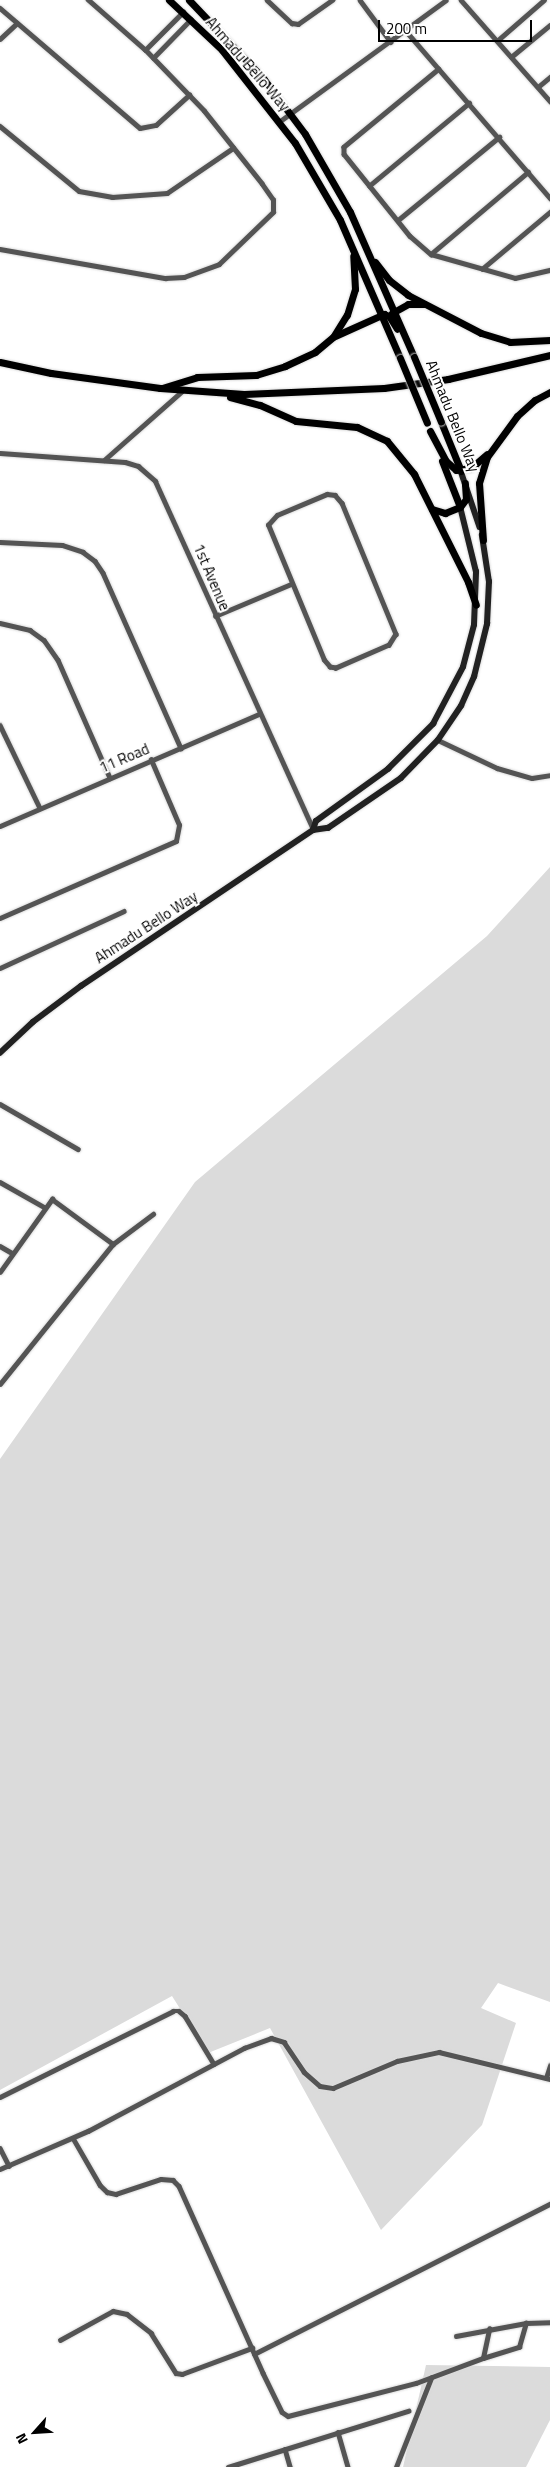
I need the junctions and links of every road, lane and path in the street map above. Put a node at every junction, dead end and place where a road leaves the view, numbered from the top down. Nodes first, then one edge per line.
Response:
1 (88, 0) edge
2 (169, 0) edge
3 (189, 0) edge
4 (267, 0) edge
5 (332, 0) edge
6 (360, 0) edge
7 (446, 0) edge
8 (461, 0) edge
9 (544, 0) edge
10 (0, 8) edge
11 (183, 12) junction
12 (191, 19) junction
13 (17, 23) junction
14 (550, 24) edge
15 (406, 31) junction
16 (0, 39) edge
17 (496, 40) junction
18 (391, 42) junction
19 (145, 50) junction
20 (511, 57) junction
21 (153, 58) junction
22 (439, 69) junction
23 (550, 77) edge
24 (538, 87) junction
25 (189, 95) junction
26 (550, 101) edge
27 (469, 104) junction
28 (290, 113) junction
29 (280, 121) junction
30 (1, 128) edge
31 (499, 137) junction
32 (233, 148) junction
33 (528, 172) junction
34 (369, 186) junction
35 (550, 198) edge
36 (550, 212) edge
37 (398, 220) junction
38 (361, 238) junction
39 (349, 239) junction
40 (0, 249) edge
41 (431, 254) junction
42 (482, 269) junction
43 (550, 270) edge
44 (426, 304) junction
45 (391, 313) junction
46 (381, 314) junction
47 (388, 330) junction
48 (333, 337) junction
49 (550, 340) edge
50 (550, 355) edge
51 (0, 362) edge
52 (160, 388) junction
53 (182, 391) junction
54 (550, 392) edge
55 (213, 394) junction
56 (430, 431) junction
57 (492, 449) junction
58 (0, 453) edge
59 (104, 460) junction
60 (461, 471) junction
61 (466, 483) junction
62 (430, 507) junction
63 (460, 507) junction
64 (483, 540) junction
65 (0, 542) edge
66 (290, 584) junction
67 (476, 604) junction
68 (215, 616) junction
69 (0, 623) edge
70 (259, 714) junction
71 (0, 725) edge
72 (438, 740) junction
73 (181, 748) junction
74 (151, 760) junction
75 (550, 775) edge
76 (110, 778) junction
77 (40, 808) junction
78 (0, 826) edge
79 (313, 830) junction
80 (124, 911) dead end
81 (0, 918) edge
82 (0, 968) edge
83 (0, 1053) edge
84 (0, 1104) edge
85 (78, 1149) dead end
86 (0, 1182) edge
87 (44, 1207) junction
88 (153, 1214) dead end
89 (113, 1244) junction
90 (0, 1246) edge
91 (12, 1253) junction
92 (0, 1272) edge
93 (0, 1384) edge
94 (214, 2064) junction
95 (550, 2066) edge
96 (548, 2078) edge
97 (0, 2097) edge
98 (73, 2138) junction
99 (0, 2148) edge
100 (9, 2166) junction
101 (0, 2169) edge
102 (550, 2204) edge
103 (550, 2322) edge
104 (526, 2323) junction
105 (489, 2329) junction
106 (456, 2336) dead end
107 (60, 2340) dead end
108 (252, 2348) junction
109 (254, 2354) junction
110 (483, 2358) junction
111 (431, 2378) junction
112 (408, 2411) dead end
113 (338, 2432) junction
114 (285, 2449) junction
115 (231, 2467) edge
116 (290, 2467) edge
117 (348, 2467) edge
118 (396, 2467) edge

1 - 19 street
2 - 11 main road, Ahmadu Bello Way
3 - 28 main road, Ahmadu Bello Way
4 - 5 street
6 - 18 street
7 - 15 street
8 - 17 street
9 - 17 street
10 - 13 street
11 - 12 main road, Ahmadu Bello Way
11 - 19 street
12 - 21 street
12 - 29 main road, Ahmadu Bello Way
13 - 16 street
13 - 25 street
14 - 20 street
15 - 18 street
15 - 22 street
17 - 20 street
18 - 28 street
19 - 21 street
20 - 24 street
21 - 25 street
22 - 27 street
22 - 34 street
23 - 24 street
24 - 26 street
25 - 32 street
27 - 31 street
27 - 34 street
28 - 29 street
28 - 38 main road, Ahmadu Bello Way
29 - 39 main road, Ahmadu Bello Way
30 - 32 street
31 - 33 street
31 - 37 street
32 - 40 street
33 - 35 street
33 - 41 street
34 - 37 street
36 - 42 street
37 - 41 street
38 - 44 main road
38 - 45 main road, Ahmadu Bello Way
39 - 46 main road, Ahmadu Bello Way
39 - 48 main road
41 - 42 street
42 - 43 street
44 - 45 main road
44 - 49 main road
45 - 46 main road
45 - 47 main road
45 - 60 main road, Ahmadu Bello Way, bridge
46 - 47 main road, Ahmadu Bello Way
46 - 48 main road
47 - 56 main road, Ahmadu Bello Way, bridge
48 - 52 main road
50 - 55 main road
51 - 52 main road
52 - 53 main road
53 - 55 main road
53 - 59 street
54 - 57 main road
55 - 62 main road
56 - 60 main road
56 - 63 main road, Ahmadu Bello Way
57 - 60 main road
57 - 64 main road
58 - 59 street, 1st Avenue
59 - 68 street, 1st Avenue
60 - 61 main road, Ahmadu Bello Way
61 - 63 main road
61 - 64 main road, Ahmadu Bello Way
62 - 63 main road
62 - 67 main road
63 - 67 main road, Ahmadu Bello Way
64 - 72 main road, Ahmadu Bello Way
65 - 73 street
66 - 66 street
66 - 68 street
67 - 79 main road, Ahmadu Bello Way
68 - 70 street, 1st Avenue
69 - 76 street
70 - 73 street, 11 Road
70 - 79 street, 1st Avenue
71 - 77 street
72 - 75 street
72 - 79 main road, Ahmadu Bello Way
73 - 74 street, 11 Road
74 - 76 street, 11 Road
74 - 81 street
76 - 77 street, 11 Road
77 - 78 street, 11 Road
79 - 83 main road, Ahmadu Bello Way
80 - 82 street
84 - 85 street
86 - 87 street
87 - 89 street
87 - 91 street
88 - 89 street
89 - 93 street
90 - 91 street
91 - 92 street
94 - 96 street
94 - 97 street
94 - 98 street
95 - 96 street
98 - 100 street
98 - 108 street
99 - 100 street
100 - 101 street
102 - 109 street
103 - 104 street
104 - 105 street
104 - 110 street
105 - 106 street
105 - 110 street
107 - 108 street
108 - 109 street
109 - 111 street
110 - 111 street
111 - 118 street
112 - 113 street
113 - 114 street
113 - 117 street
114 - 115 street
114 - 116 street

